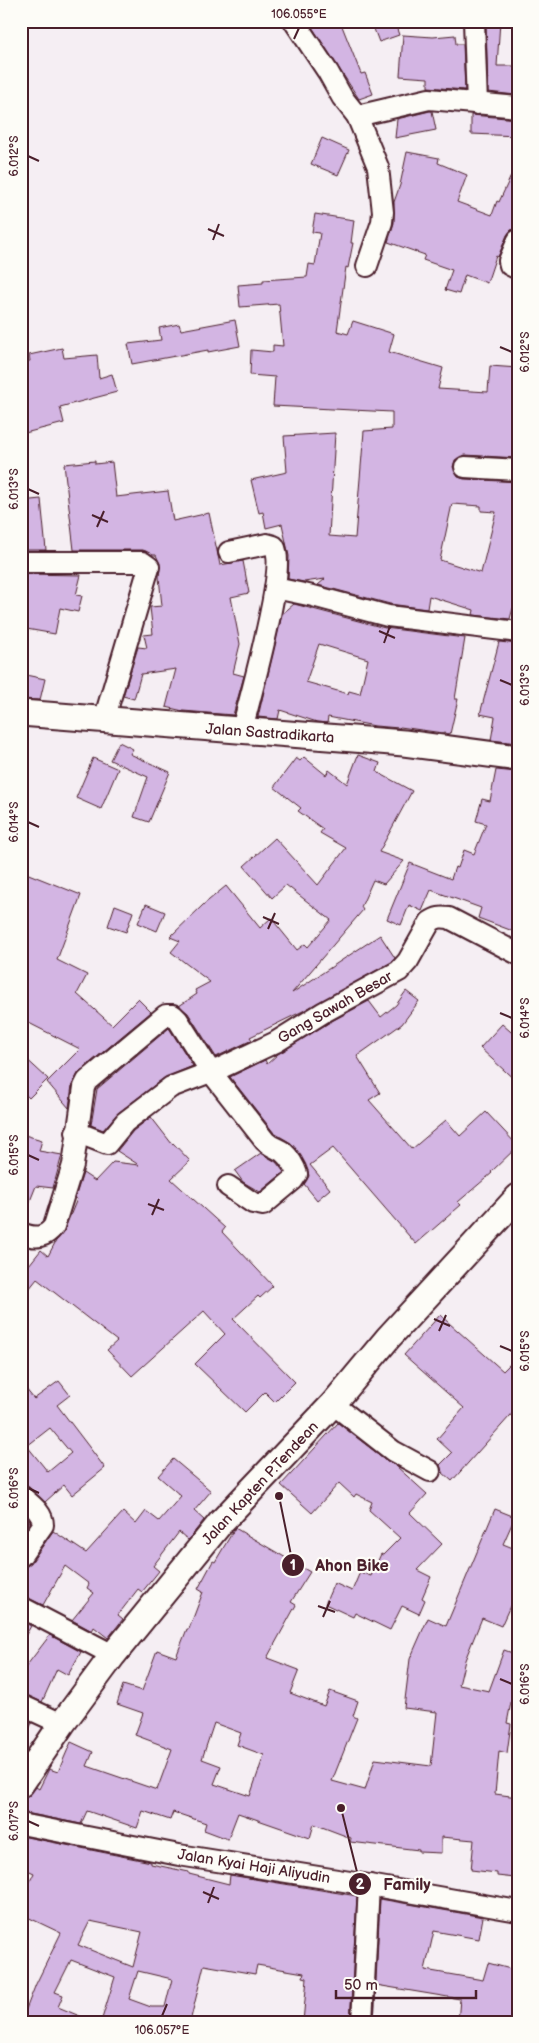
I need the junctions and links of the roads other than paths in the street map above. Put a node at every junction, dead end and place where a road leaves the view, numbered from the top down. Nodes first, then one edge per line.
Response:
1 (294, 21) edge
2 (474, 21) edge
3 (477, 104) junction
4 (518, 107) edge
5 (357, 116) junction
6 (518, 240) edge
7 (367, 266) dead end
8 (518, 269) edge
9 (465, 467) dead end
10 (518, 470) edge
11 (229, 552) dead end
12 (21, 562) edge
13 (275, 588) junction
14 (518, 632) edge
15 (21, 713) edge
16 (104, 720) junction
17 (242, 730) junction
18 (518, 758) edge
19 (518, 954) edge
20 (211, 1072) junction
21 (76, 1132) junction
22 (228, 1186) dead end
23 (518, 1197) edge
24 (21, 1233) edge
25 (333, 1404) junction
26 (430, 1471) dead end
27 (21, 1496) edge
28 (21, 1556) edge
29 (21, 1607) edge
30 (113, 1655) junction
31 (21, 1705) edge
32 (62, 1724) junction
33 (21, 1784) edge
34 (21, 1824) edge
35 (369, 1885) junction
36 (518, 1911) edge
37 (362, 2022) edge

1 - 5 street
2 - 3 street
3 - 4 street
3 - 5 street
5 - 7 street
6 - 8 street
9 - 10 street
11 - 13 street
12 - 16 street
13 - 14 street
13 - 17 street
15 - 16 street, Jalan Sastradikarta
16 - 17 street, Jalan Sastradikarta
17 - 18 street, Jalan Sastradikarta
19 - 20 street, Gang Sawah Besar
20 - 21 street
20 - 21 street
20 - 22 street
21 - 24 street
23 - 25 street, Jalan Kapten P.Tendean
25 - 26 street
25 - 30 street, Jalan Kapten P.Tendean
27 - 28 street
29 - 30 street
30 - 32 street, Jalan Kapten P.Tendean
31 - 32 street
32 - 33 street, Jalan Kapten P.Tendean
34 - 35 street, Jalan Kyai Haji Aliyudin
35 - 36 street, Jalan Kyai Haji Aliyudin
35 - 37 street

